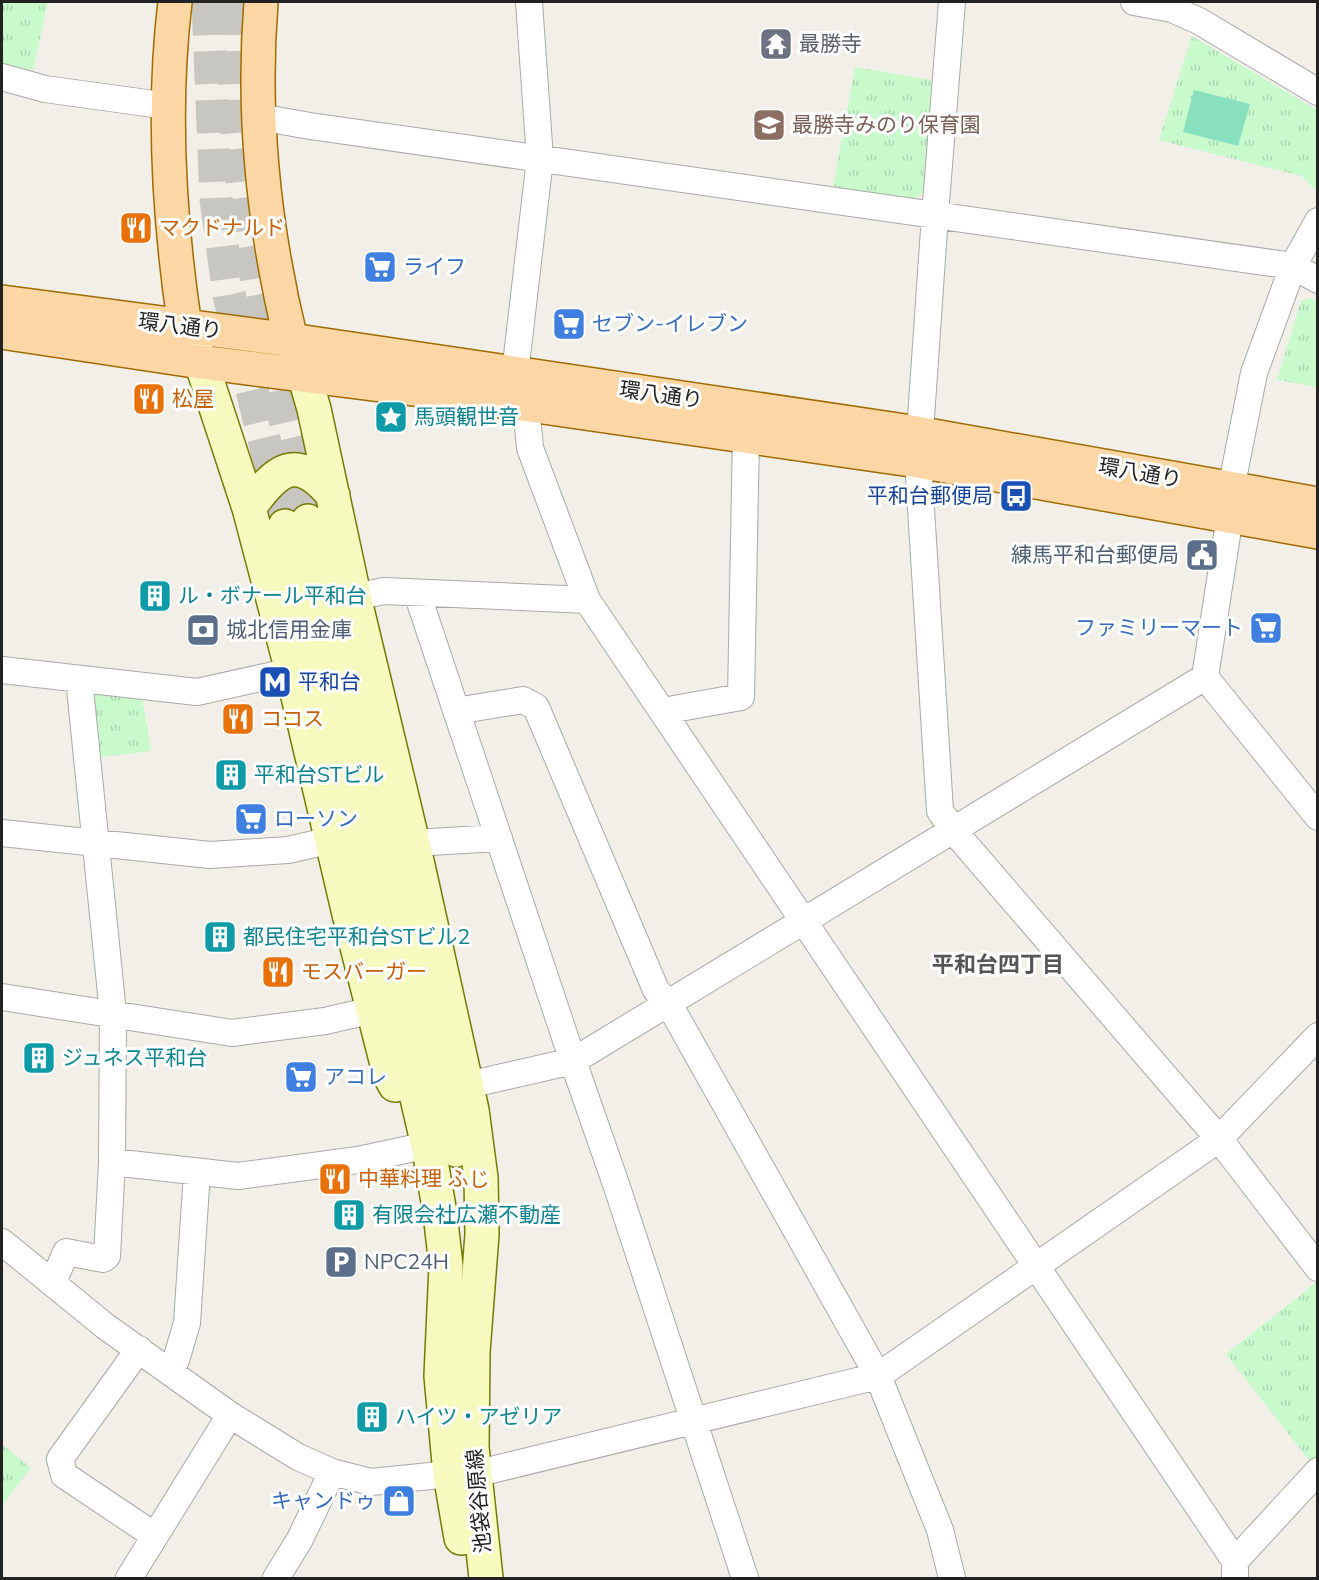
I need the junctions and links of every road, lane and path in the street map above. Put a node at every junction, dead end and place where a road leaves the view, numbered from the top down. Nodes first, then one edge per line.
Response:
1 (175, 2) edge
2 (261, 2) edge
3 (529, 2) edge
4 (952, 2) edge
5 (1134, 2) edge
6 (1192, 9) edge
7 (2, 77) edge
8 (1317, 87) edge
9 (168, 106) junction
10 (259, 117) junction
11 (540, 159) junction
12 (935, 215) junction
13 (1317, 221) edge
14 (1293, 266) junction
15 (1317, 280) edge
16 (2, 302) edge
17 (185, 327) junction
18 (2, 332) edge
19 (291, 340) junction
20 (201, 362) junction
21 (515, 373) junction
22 (304, 374) junction
23 (526, 404) junction
24 (746, 435) junction
25 (919, 447) junction
26 (333, 495) junction
27 (1231, 502) junction
28 (1317, 504) edge
29 (249, 508) junction
30 (1317, 532) edge
31 (417, 593) junction
32 (355, 597) junction
33 (587, 600) junction
34 (2, 670) edge
35 (292, 670) junction
36 (1205, 677) junction
37 (79, 679) junction
38 (456, 711) junction
39 (663, 711) junction
40 (1317, 817) edge
41 (953, 830) junction
42 (2, 833) edge
43 (499, 838) junction
44 (332, 840) junction
45 (95, 842) junction
46 (412, 843) junction
47 (804, 921) junction
48 (2, 997) edge
49 (669, 1004) junction
50 (373, 1010) junction
51 (113, 1013) junction
52 (1317, 1036) edge
53 (573, 1061) junction
54 (468, 1085) junction
55 (426, 1134) junction
56 (1219, 1139) junction
57 (112, 1162) junction
58 (197, 1172) junction
59 (2, 1242) edge
60 (1035, 1266) junction
61 (1317, 1268) edge
62 (51, 1281) junction
63 (139, 1349) junction
64 (473, 1352) junction
65 (170, 1372) junction
66 (878, 1376) junction
67 (230, 1414) junction
68 (692, 1420) junction
69 (1317, 1471) edge
70 (332, 1472) junction
71 (462, 1474) junction
72 (155, 1536) junction
73 (1235, 1570) edge
74 (129, 1578) edge
75 (276, 1578) edge
76 (473, 1578) edge
77 (486, 1578) edge
78 (745, 1578) edge
79 (952, 1578) edge

1 - 9 main road
2 - 10 main road
3 - 11 street
4 - 12 street
5 - 6 street
6 - 8 street
7 - 9 street
9 - 17 main road
10 - 11 street
10 - 19 main road
11 - 12 street
11 - 21 street
12 - 14 street
12 - 25 street
13 - 14 street
14 - 15 street
14 - 27 street
16 - 17 main road, 環八通り
17 - 19 main road, 環八通り
17 - 20 main road
18 - 20 main road, 環八通り
19 - 21 main road, 環八通り
19 - 22 main road
20 - 22 main road, 環八通り
20 - 29 main road
21 - 25 main road, 環八通り
22 - 23 main road, 環八通り
22 - 26 main road
23 - 24 main road, 環八通り
23 - 33 street
24 - 25 main road, 環八通り
24 - 39 street
25 - 27 main road, 環八通り
25 - 41 street
26 - 29 main road
26 - 32 main road
27 - 28 main road, 環八通り
27 - 30 main road, 環八通り
27 - 36 street
29 - 35 main road
31 - 32 street
31 - 33 street
31 - 38 street
32 - 46 main road
33 - 39 street
34 - 37 street
35 - 37 street
35 - 44 main road
36 - 40 street
36 - 41 street
37 - 45 street
38 - 43 street
38 - 49 street
39 - 47 street
41 - 47 street
41 - 56 street
42 - 45 street
43 - 46 street
43 - 53 street
44 - 45 street
44 - 50 main road
45 - 51 street
46 - 54 main road
47 - 49 street
47 - 60 street
48 - 51 street
49 - 53 street
49 - 66 street
50 - 51 street
50 - 55 main road
51 - 57 street
52 - 56 street
53 - 54 street
53 - 68 street
54 - 64 main road
55 - 58 street
55 - 64 main road, 池袋谷原線
55 - 71 main road, 池袋谷原線
56 - 60 street
56 - 61 street
57 - 58 street
57 - 62 street
58 - 65 street
59 - 62 street
60 - 66 street
60 - 73 street
62 - 63 street
63 - 65 street
63 - 72 street
64 - 71 main road, 池袋谷原線
65 - 67 street
66 - 68 street
66 - 79 street
67 - 70 street
67 - 72 street
68 - 71 street
68 - 78 street
69 - 73 street
70 - 71 street
70 - 75 street
71 - 76 main road, 池袋谷原線
71 - 77 main road, 池袋谷原線
72 - 74 street

